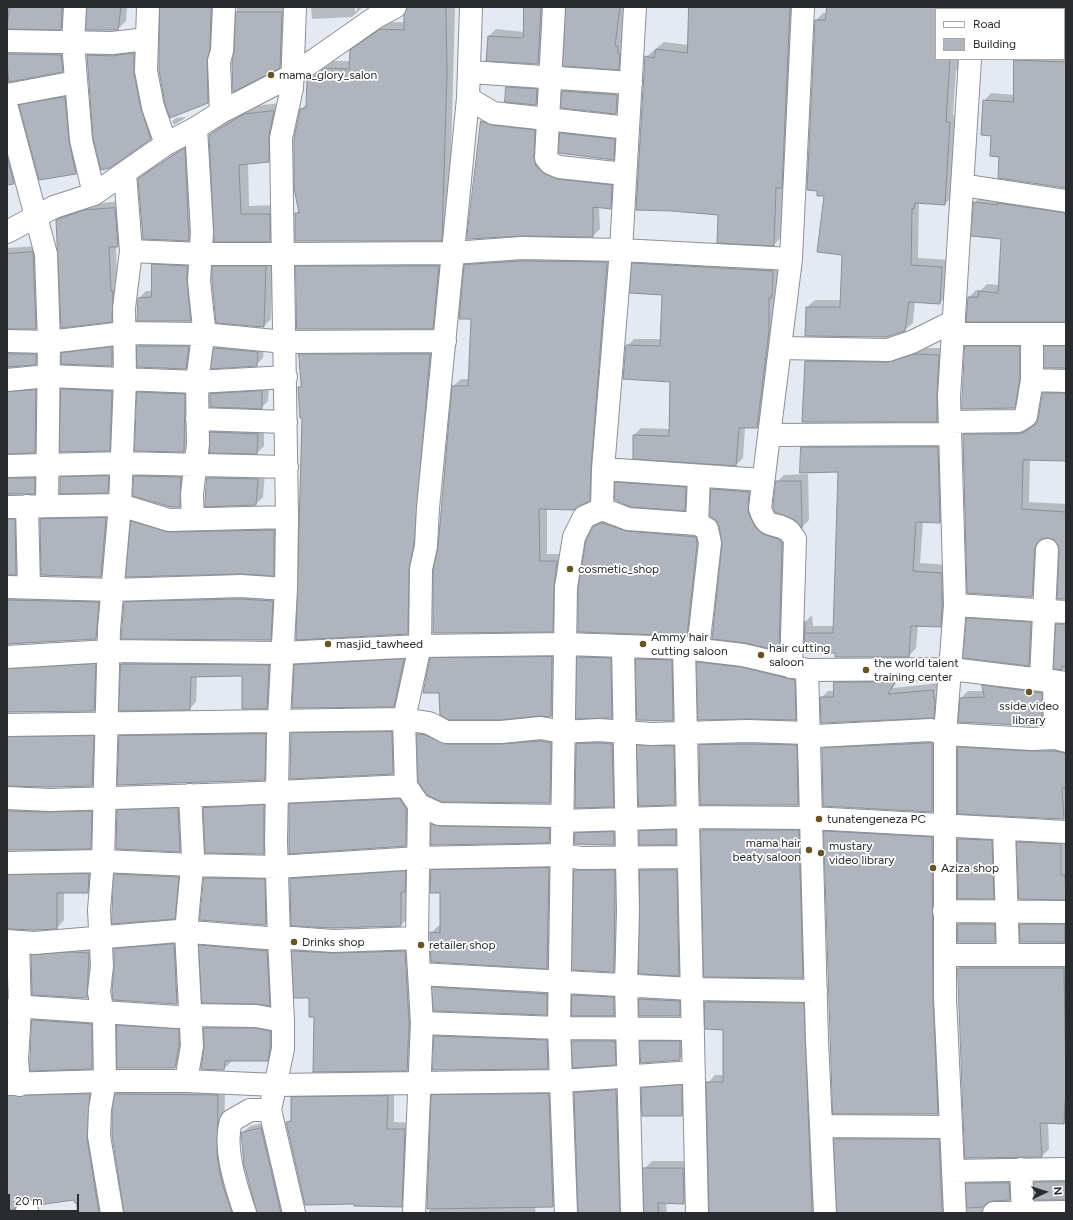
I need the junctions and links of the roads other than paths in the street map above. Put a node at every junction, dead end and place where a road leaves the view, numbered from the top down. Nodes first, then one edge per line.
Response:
1 (74, 7) edge
2 (148, 7) edge
3 (224, 7) edge
4 (295, 7) edge
5 (395, 7) edge
6 (471, 7) edge
7 (554, 7) edge
8 (635, 7) edge
9 (803, 7) edge
10 (147, 39) junction
11 (7, 41) edge
12 (73, 43) junction
13 (970, 60) edge
14 (470, 72) junction
15 (293, 75) junction
16 (552, 78) junction
17 (76, 82) junction
18 (631, 83) junction
19 (7, 95) edge
20 (468, 98) junction
21 (7, 108) edge
22 (221, 112) junction
23 (549, 120) junction
24 (196, 128) junction
25 (628, 128) junction
26 (166, 144) junction
27 (125, 173) junction
28 (626, 174) junction
29 (962, 185) junction
30 (94, 194) junction
31 (1066, 201) edge
32 (37, 216) junction
33 (7, 232) edge
34 (621, 250) junction
35 (131, 251) junction
36 (453, 253) junction
37 (201, 254) junction
38 (284, 254) junction
39 (791, 259) junction
40 (953, 328) junction
41 (124, 333) junction
42 (203, 334) junction
43 (1032, 334) junction
44 (1066, 334) edge
45 (7, 341) edge
46 (445, 341) junction
47 (49, 342) junction
48 (285, 342) junction
49 (780, 348) junction
50 (48, 376) junction
51 (286, 377) junction
52 (7, 380) edge
53 (125, 380) junction
54 (1032, 380) junction
55 (1066, 381) edge
56 (197, 382) junction
57 (197, 419) junction
58 (286, 422) junction
59 (950, 428) junction
60 (769, 435) junction
61 (121, 463) junction
62 (47, 465) junction
63 (7, 466) edge
64 (195, 466) junction
65 (287, 467) junction
66 (603, 469) junction
67 (699, 476) junction
68 (763, 480) junction
69 (120, 505) junction
70 (27, 506) edge
71 (602, 509) junction
72 (288, 517) junction
73 (193, 519) junction
74 (697, 524) junction
75 (1047, 550) dead end
76 (7, 587) edge
77 (29, 588) junction
78 (286, 589) junction
79 (113, 590) junction
80 (955, 605) junction
81 (1044, 611) junction
82 (1066, 612) edge
83 (565, 644) junction
84 (420, 646) junction
85 (623, 646) junction
86 (691, 649) junction
87 (109, 651) junction
88 (282, 653) junction
89 (7, 657) edge
90 (799, 668) junction
91 (951, 669) junction
92 (1054, 681) edge
93 (404, 719) junction
94 (279, 722) junction
95 (106, 724) junction
96 (7, 725) edge
97 (562, 732) junction
98 (624, 732) junction
99 (686, 733) junction
100 (808, 733) junction
101 (945, 734) junction
102 (1060, 739) edge
103 (406, 786) junction
104 (278, 792) junction
105 (190, 795) junction
106 (104, 797) junction
107 (7, 798) edge
108 (419, 805) junction
109 (688, 816) junction
110 (811, 818) junction
111 (561, 819) junction
112 (626, 819) junction
113 (944, 826) junction
114 (1004, 829) junction
115 (1066, 832) edge
116 (561, 855) junction
117 (627, 857) junction
118 (689, 857) junction
119 (418, 858) junction
120 (103, 861) junction
121 (7, 863) edge
122 (192, 865) junction
123 (277, 867) junction
124 (944, 911) junction
125 (1007, 912) junction
126 (1066, 912) edge
127 (186, 932) junction
128 (101, 938) junction
129 (417, 938) junction
130 (278, 939) junction
131 (13, 942) edge
132 (1008, 954) junction
133 (945, 955) junction
134 (1066, 955) edge
135 (419, 974) junction
136 (560, 981) junction
137 (626, 985) junction
138 (692, 989) junction
139 (816, 991) junction
140 (13, 1010) edge
141 (102, 1012) junction
142 (189, 1016) junction
143 (284, 1021) junction
144 (422, 1023) junction
145 (559, 1028) junction
146 (627, 1029) junction
147 (694, 1029) junction
148 (694, 1072) junction
149 (629, 1076) junction
150 (104, 1081) junction
151 (186, 1081) junction
152 (420, 1081) junction
153 (561, 1081) junction
154 (13, 1084) edge
155 (276, 1085) junction
156 (270, 1110) junction
157 (822, 1126) junction
158 (950, 1127) junction
159 (1021, 1169) junction
160 (1066, 1169) edge
161 (953, 1170) junction
162 (1023, 1212) edge
163 (1066, 1212) edge
164 (112, 1213) edge
165 (245, 1213) edge
166 (294, 1213) edge
167 (414, 1213) edge
168 (566, 1213) edge
169 (632, 1213) edge
170 (697, 1213) edge
171 (825, 1213) edge
172 (955, 1213) edge
173 (994, 1213) edge

1 - 12 street
2 - 10 street
3 - 22 street
4 - 15 street
5 - 15 street
6 - 14 street
7 - 16 street
8 - 18 street
9 - 39 street
10 - 12 street
10 - 26 street
11 - 12 street
12 - 17 street
13 - 29 street
14 - 16 street
14 - 20 street
15 - 22 street
15 - 38 street
16 - 18 street
16 - 23 street
17 - 19 street
17 - 30 street
18 - 25 street
20 - 23 street
20 - 36 street
21 - 32 street
22 - 24 street
23 - 25 street
23 - 28 street
24 - 26 street
24 - 37 street
25 - 28 street
26 - 27 street
27 - 30 street
27 - 35 street
28 - 34 street
29 - 31 street
29 - 40 street
30 - 32 street
32 - 33 street
32 - 47 street
34 - 36 street
34 - 39 street
34 - 66 street
35 - 37 street
35 - 41 street
36 - 38 street
36 - 46 street
37 - 38 street
37 - 42 street
38 - 48 street
39 - 49 street
40 - 43 street
40 - 49 street
40 - 59 street
41 - 42 street
41 - 47 street
41 - 53 street
42 - 48 street
42 - 56 street
43 - 44 street
43 - 54 street
45 - 47 street
46 - 48 street
46 - 84 street
47 - 50 street
48 - 51 street
49 - 60 street
50 - 52 street
50 - 53 street
50 - 62 street
51 - 56 street
51 - 58 street
53 - 56 street
53 - 61 street
54 - 55 street
54 - 59 street
56 - 57 street
57 - 58 street
57 - 64 street
58 - 65 street
59 - 60 street
59 - 80 street
60 - 68 street
61 - 62 street
61 - 64 street
61 - 69 street
62 - 63 street
62 - 70 street
64 - 65 street
64 - 73 street
65 - 72 street
66 - 67 street
66 - 71 street
67 - 68 street
67 - 74 street
68 - 90 street
69 - 70 street
69 - 73 street
69 - 79 street
70 - 77 street
71 - 74 street
71 - 83 street
72 - 73 street
72 - 78 street
74 - 86 street
75 - 81 street
76 - 77 street
77 - 79 street
78 - 79 street
78 - 88 street
79 - 87 street
80 - 81 street
80 - 91 street
81 - 82 street
81 - 92 street
83 - 84 street
83 - 85 street
83 - 97 street
84 - 88 street
84 - 93 street
85 - 86 street
85 - 98 street
86 - 90 street
86 - 99 street
87 - 88 street
87 - 89 street
87 - 95 street
88 - 94 street
90 - 91 street
90 - 100 street
91 - 92 street
91 - 101 street
92 - 102 street
93 - 94 street
93 - 97 street
93 - 103 street
94 - 95 street
94 - 104 street
95 - 96 street
95 - 106 street
97 - 98 street
97 - 111 street
98 - 99 street
98 - 112 street
99 - 100 street
99 - 109 street
100 - 101 street
100 - 110 street
101 - 102 street
101 - 113 street
103 - 104 street
103 - 108 street
104 - 105 street
104 - 123 street
105 - 106 street
105 - 122 street
106 - 107 street
106 - 120 street
108 - 111 street
108 - 119 street
109 - 110 street
109 - 112 street
109 - 118 street
110 - 113 street
110 - 139 street
111 - 112 street
111 - 116 street
112 - 117 street
113 - 114 street
113 - 124 street
114 - 115 street
114 - 125 street
116 - 117 street
116 - 119 street
116 - 136 street
117 - 118 street
117 - 137 street
118 - 138 street
119 - 123 street
119 - 129 street
120 - 121 street
120 - 122 street
120 - 128 street
122 - 123 street
122 - 127 street
123 - 130 street
124 - 125 street
124 - 133 street
125 - 126 street
125 - 132 street
127 - 128 street
127 - 130 street
127 - 142 street
128 - 131 street
128 - 141 street
129 - 130 street
129 - 135 street
130 - 143 street
131 - 140 street
132 - 133 street
132 - 134 street
133 - 158 street
135 - 136 street
135 - 144 street
136 - 137 street
136 - 145 street
137 - 138 street
137 - 146 street
138 - 139 street
138 - 147 street
139 - 157 street
140 - 141 street
140 - 154 street
141 - 142 street
141 - 150 street
142 - 143 street
142 - 151 street
143 - 155 street
144 - 145 street
144 - 152 street
145 - 146 street
145 - 153 street
146 - 147 street
146 - 149 street
147 - 148 street
148 - 149 street
148 - 170 street
149 - 153 street
149 - 169 street
150 - 151 street
150 - 154 street
150 - 164 street
151 - 155 street
152 - 153 street
152 - 155 street
152 - 167 street
153 - 168 street
155 - 156 street
156 - 165 street
156 - 166 street
157 - 158 street
157 - 171 street
158 - 161 street
159 - 160 street
159 - 161 street
159 - 162 street
161 - 172 street
162 - 163 street
162 - 173 street

